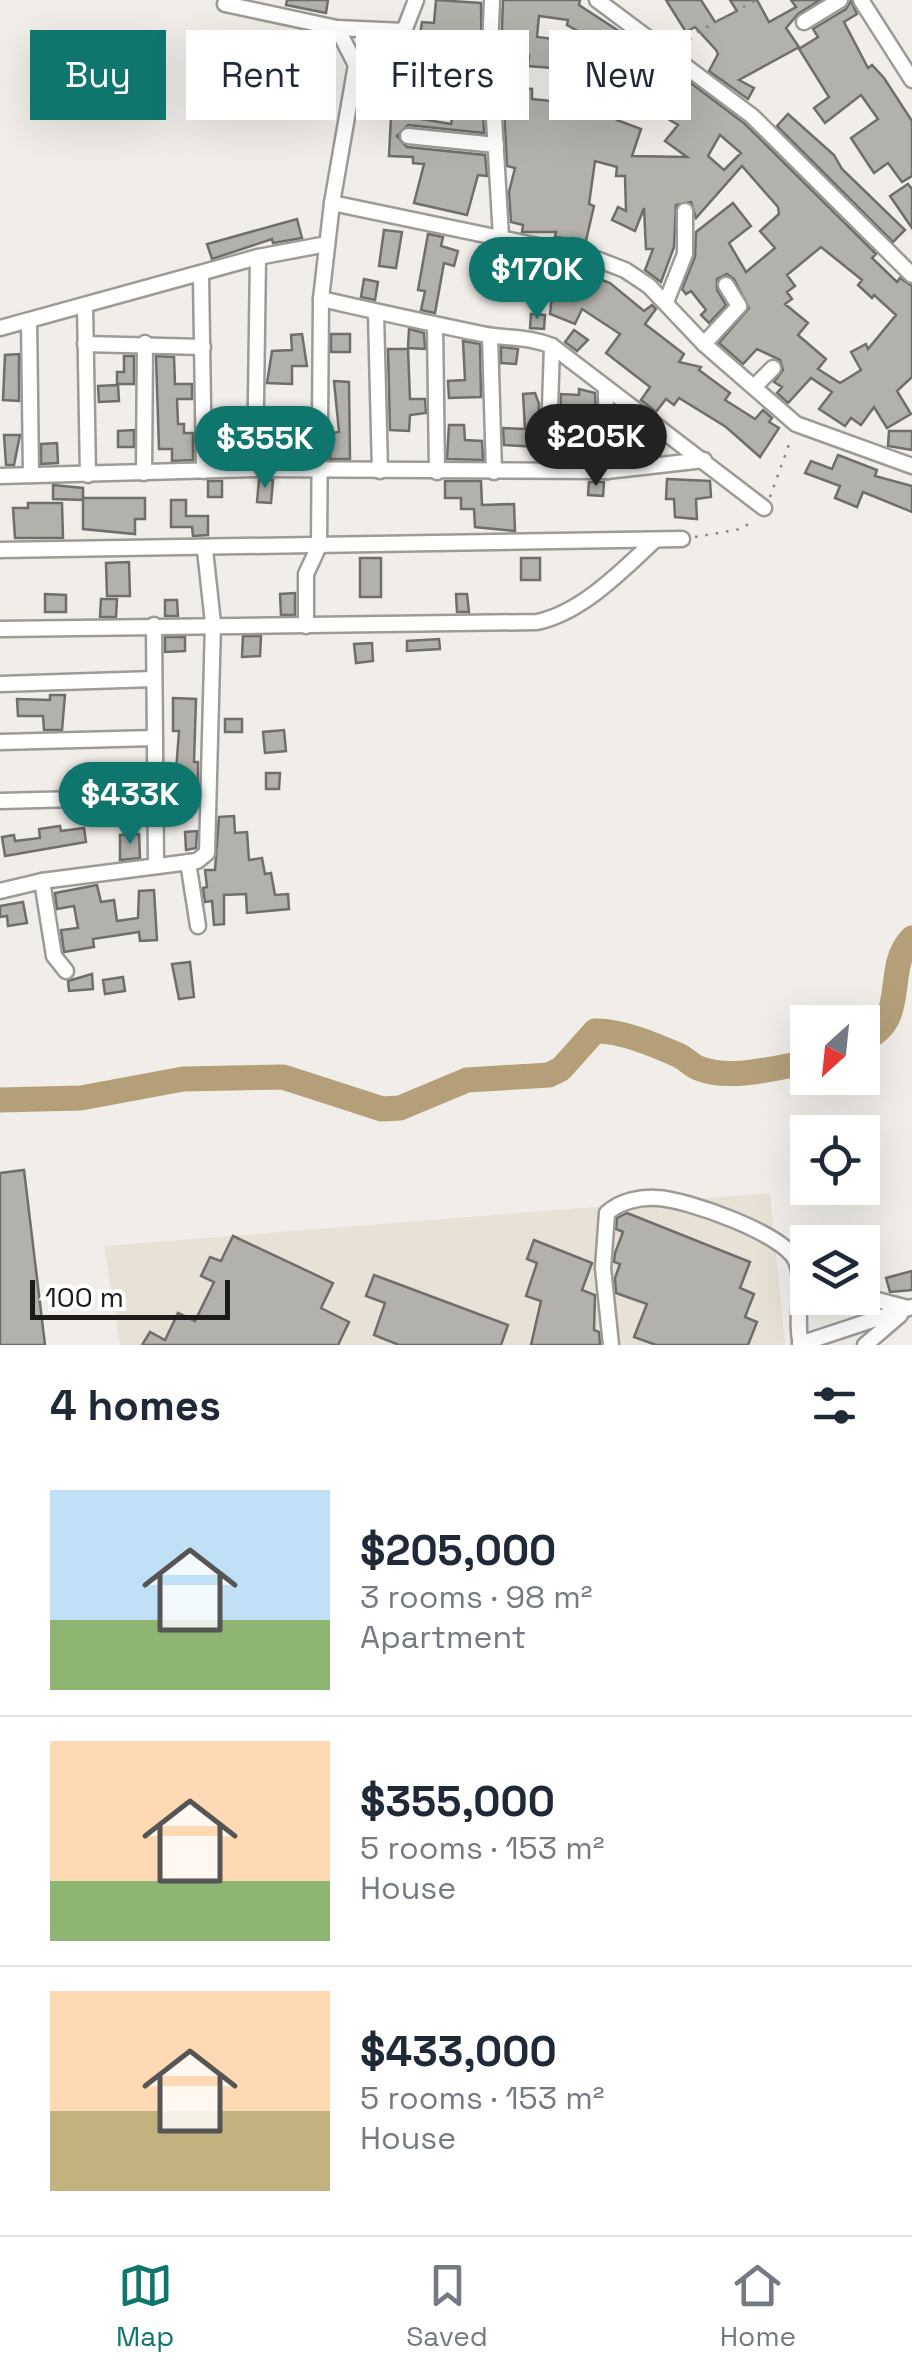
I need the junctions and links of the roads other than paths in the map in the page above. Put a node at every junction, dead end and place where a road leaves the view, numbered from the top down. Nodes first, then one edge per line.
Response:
1 (416, 0) edge
2 (492, 0) edge
3 (596, 0) edge
4 (840, 0) edge
5 (861, 0) edge
6 (225, 4) dead end
7 (804, 22) dead end
8 (337, 28) junction
9 (382, 30) edge
10 (404, 30) edge
11 (634, 30) edge
12 (356, 65) joint
13 (691, 71) edge
14 (912, 80) edge
15 (408, 136) dead end
16 (496, 145) junction
17 (332, 203) junction
18 (685, 211) dead end
19 (501, 237) junction
20 (327, 244) junction
21 (258, 257) junction
22 (912, 275) edge
23 (201, 276) junction
24 (726, 284) dead end
25 (321, 299) junction
26 (666, 302) junction
27 (85, 306) junction
28 (376, 314) junction
29 (28, 321) junction
30 (435, 325) junction
31 (0, 328) edge
32 (490, 336) junction
33 (85, 344) junction
34 (144, 344) junction
35 (704, 344) junction
36 (552, 346) junction
37 (203, 348) junction
38 (772, 368) dead end
39 (756, 386) junction
40 (606, 391) junction
41 (704, 460) junction
42 (912, 466) edge
43 (255, 469) junction
44 (548, 469) junction
45 (318, 470) junction
46 (606, 470) junction
47 (204, 471) junction
48 (380, 471) junction
49 (437, 472) junction
50 (494, 472) junction
51 (144, 473) junction
52 (31, 475) junction
53 (88, 475) junction
54 (0, 476) edge
55 (764, 508) road end
56 (682, 539) road end
57 (654, 541) junction
58 (318, 546) junction
59 (0, 550) edge
60 (205, 550) junction
61 (213, 623) junction
62 (154, 625) junction
63 (306, 626) junction
64 (0, 629) edge
65 (154, 679) junction
66 (0, 684) edge
67 (155, 738) junction
68 (0, 742) edge
69 (156, 797) junction
70 (0, 801) edge
71 (188, 862) junction
72 (156, 865) junction
73 (42, 880) junction
74 (0, 891) edge
75 (198, 926) dead end
76 (66, 971) dead end
77 (790, 1250) edge
78 (880, 1300) edge
79 (910, 1307) edge
80 (796, 1315) edge
81 (801, 1344) edge
82 (611, 1345) edge
83 (865, 1345) edge

1 - 10 street
2 - 16 street
3 - 11 street
4 - 7 street
5 - 14 street
6 - 8 street
8 - 9 street
8 - 12 street
12 - 17 street
13 - 22 street
15 - 16 street
16 - 19 street
17 - 19 street
17 - 20 street
18 - 26 street
19 - 26 street
20 - 21 street
20 - 25 street
21 - 23 street
21 - 43 street
23 - 27 street
23 - 37 street
24 - 35 street
25 - 28 street
25 - 45 street
26 - 35 street
27 - 29 street
27 - 33 street
28 - 30 street
28 - 48 street
29 - 31 street
29 - 52 street
30 - 32 street
30 - 49 street
32 - 36 street
32 - 50 street
33 - 34 street
33 - 53 street
34 - 37 street
34 - 51 street
35 - 39 street
36 - 40 street
36 - 44 street
37 - 47 street
38 - 39 street
39 - 42 street
40 - 41 street
40 - 46 street
41 - 46 street
41 - 55 street
43 - 45 street
43 - 47 street
44 - 46 street
44 - 50 street
45 - 48 street
45 - 58 street
47 - 51 street
48 - 49 street
49 - 50 street
51 - 53 street
52 - 53 street
52 - 54 street
56 - 57 street
57 - 58 street
57 - 63 street
58 - 60 street
58 - 63 street
59 - 60 street
60 - 61 street
61 - 62 street
61 - 63 street
61 - 71 street
62 - 64 street
62 - 65 street
65 - 66 street
65 - 67 street
67 - 68 street
67 - 69 street
69 - 70 street
69 - 72 street
71 - 72 street
71 - 75 street
72 - 73 street
73 - 74 street
73 - 76 street
77 - 82 street
78 - 79 street
79 - 81 street
79 - 83 street
80 - 81 street

